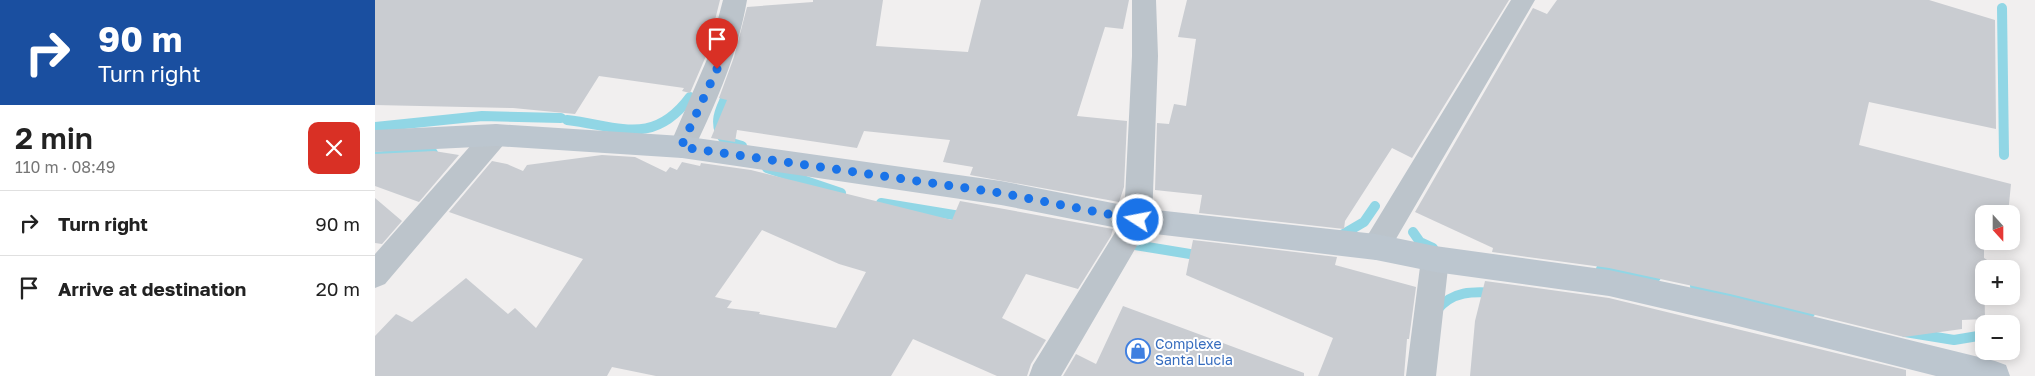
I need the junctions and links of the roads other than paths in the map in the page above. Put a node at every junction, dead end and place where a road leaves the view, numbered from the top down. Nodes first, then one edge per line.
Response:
1 (735, 0) edge
2 (1144, 0) edge
3 (1523, 0) edge
4 (496, 135) junction
5 (375, 141) edge
6 (681, 147) junction
7 (1138, 220) junction
8 (1376, 247) junction
9 (1435, 259) junction
10 (375, 275) edge
11 (1044, 376) edge
12 (1421, 376) edge
13 (1995, 376) edge

1 - 6 street
2 - 7 street
3 - 8 street
4 - 5 street
4 - 6 street
4 - 10 street
6 - 7 street
7 - 8 street
7 - 11 street
8 - 9 street
9 - 12 street
9 - 13 street

